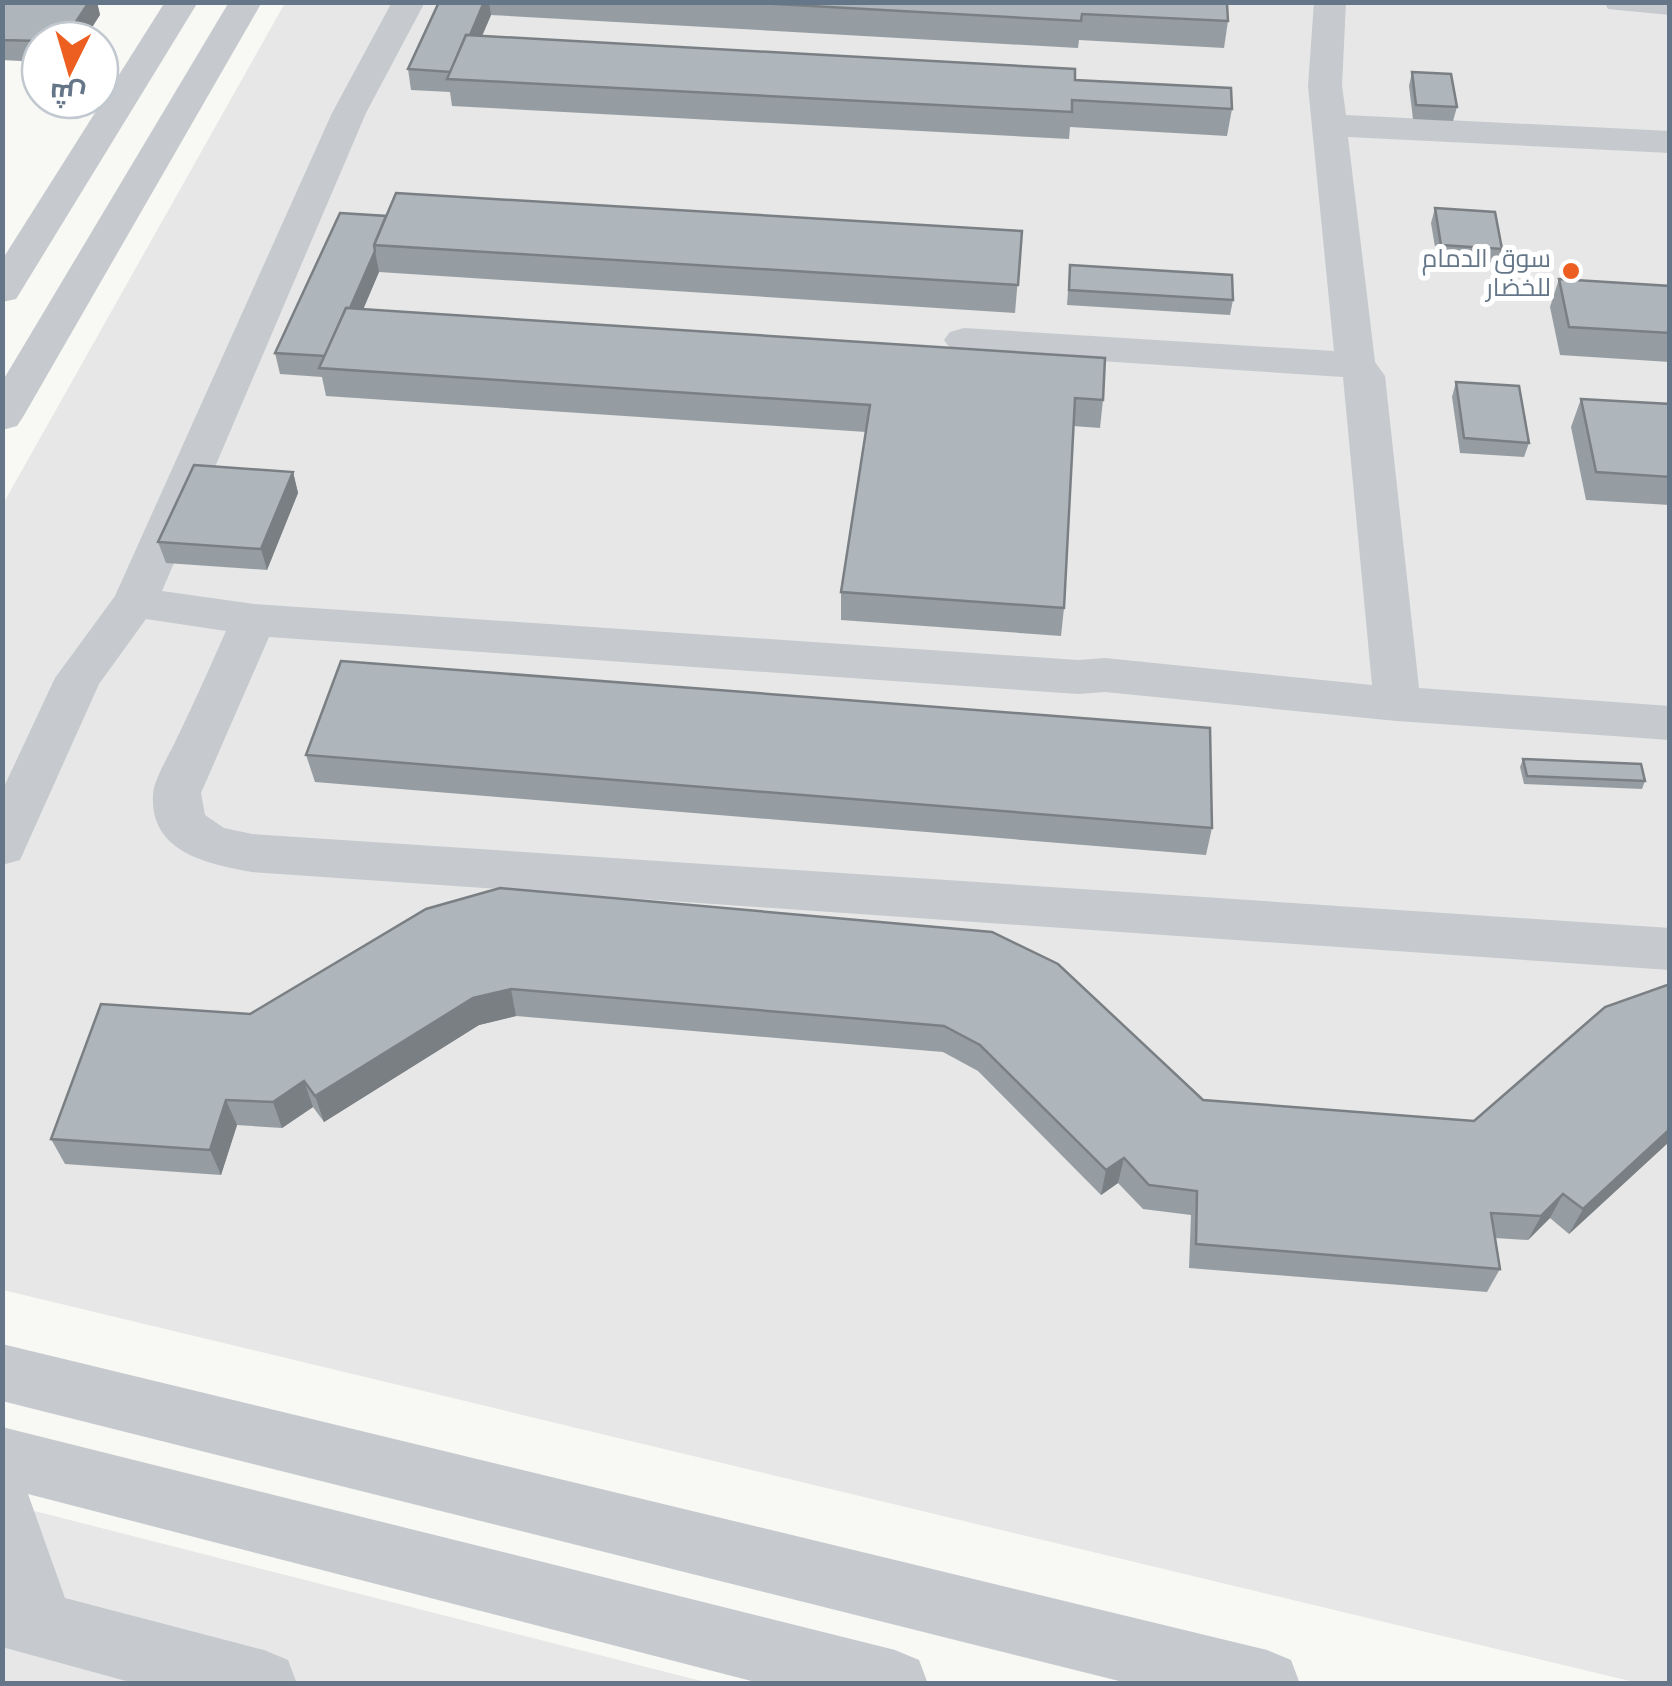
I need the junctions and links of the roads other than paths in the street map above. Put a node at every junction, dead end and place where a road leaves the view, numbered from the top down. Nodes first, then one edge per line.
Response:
1 (182, 2) edge
2 (246, 2) edge
3 (408, 2) edge
4 (1330, 2) edge
5 (1620, 2) edge
6 (1670, 4) edge
7 (1329, 125) junction
8 (1670, 142) edge
9 (2, 291) edge
10 (964, 340) dead end
11 (1354, 365) junction
12 (14, 376) edge
13 (2, 417) edge
14 (135, 602) junction
15 (254, 620) junction
16 (1397, 704) junction
17 (1670, 724) edge
18 (2, 846) edge
19 (1670, 950) edge
20 (2, 1372) edge
21 (2, 1457) edge
22 (2, 1508) edge
23 (22, 1619) edge
24 (264, 1684) edge
25 (894, 1684) edge
26 (1267, 1684) edge

1 - 9 street
2 - 12 street
3 - 14 street
4 - 7 street
5 - 6 street
7 - 8 street
7 - 11 street
10 - 11 street
11 - 16 street
12 - 13 street
14 - 15 street
14 - 18 street
15 - 16 street
15 - 19 street
16 - 17 street
20 - 26 street
21 - 25 street
22 - 23 street
23 - 24 street

